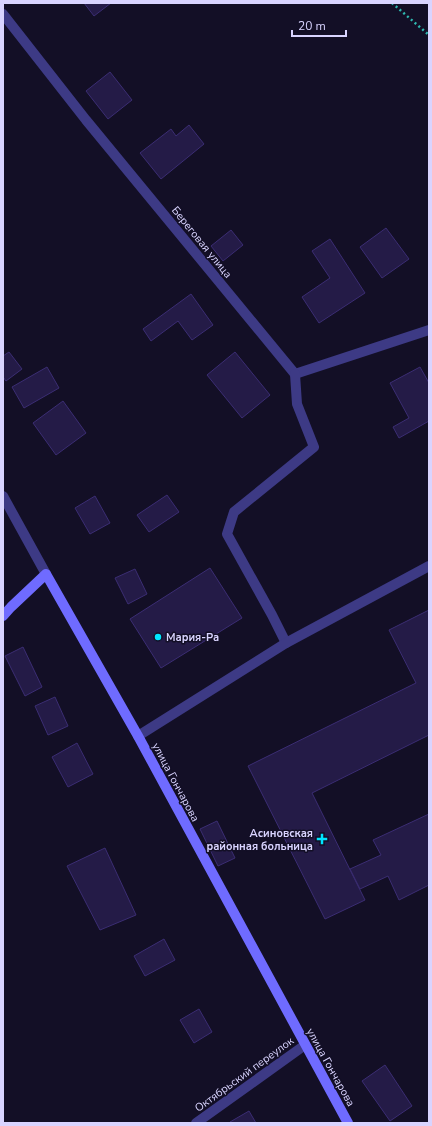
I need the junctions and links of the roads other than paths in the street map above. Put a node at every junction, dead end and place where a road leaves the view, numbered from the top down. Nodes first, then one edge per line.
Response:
1 (3, 14) edge
2 (429, 330) edge
3 (294, 374) junction
4 (3, 496) edge
5 (429, 566) edge
6 (46, 574) junction
7 (3, 616) edge
8 (286, 643) junction
9 (138, 736) junction
10 (305, 1045) junction
11 (196, 1123) edge
12 (348, 1123) edge

1 - 3 street, Береговая улица
2 - 3 street
3 - 8 street
4 - 6 street, улица Гончарова
5 - 8 street
6 - 7 street
6 - 9 street, улица Гончарова
8 - 9 street
9 - 10 street, улица Гончарова
10 - 11 street, Октябрьский переулок
10 - 12 street, улица Гончарова

